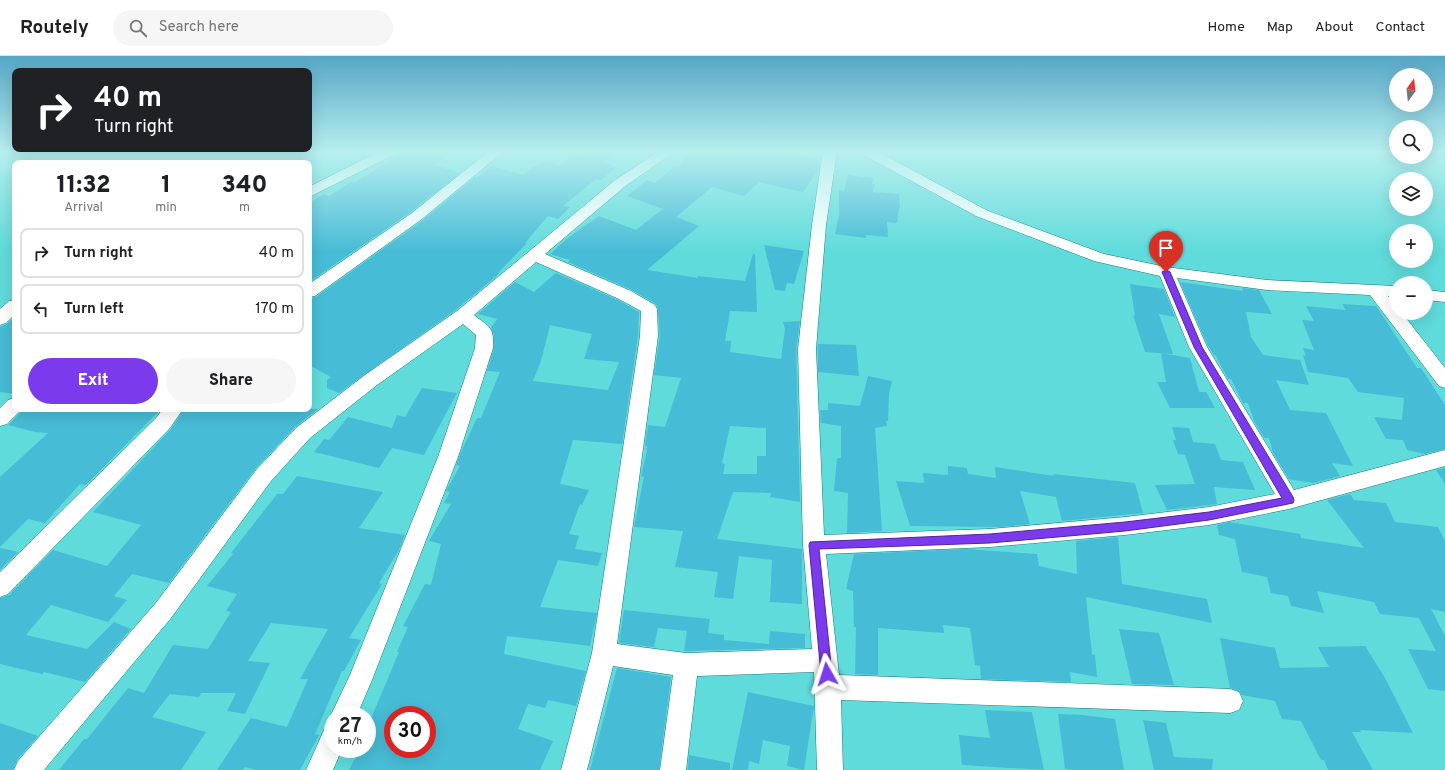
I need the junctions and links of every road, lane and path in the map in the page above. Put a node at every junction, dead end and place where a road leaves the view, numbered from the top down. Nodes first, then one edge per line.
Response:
1 (326, 184) edge
2 (456, 184) edge
3 (619, 184) edge
4 (825, 184) edge
5 (928, 184) edge
6 (312, 191) edge
7 (535, 255) junction
8 (1166, 272) junction
9 (312, 290) edge
10 (1375, 290) junction
11 (1389, 291) edge
12 (1433, 296) edge
13 (1445, 297) edge
14 (12, 298) edge
15 (0, 301) edge
16 (12, 308) edge
17 (462, 315) junction
18 (0, 320) edge
19 (1445, 381) edge
20 (12, 407) edge
21 (171, 412) edge
22 (0, 418) edge
23 (1445, 458) edge
24 (1289, 500) junction
25 (814, 545) junction
26 (0, 586) edge
27 (604, 653) junction
28 (825, 660) junction
29 (686, 665) junction
30 (828, 687) junction
31 (1230, 701) dead end
32 (348, 706) edge
33 (324, 758) edge
34 (27, 770) edge
35 (319, 770) edge
36 (574, 770) edge
37 (673, 770) edge
38 (830, 770) edge

1 - 6 street
2 - 9 street
3 - 7 street
4 - 25 street
5 - 8 street
7 - 17 street
7 - 27 street
8 - 10 street
8 - 24 street
10 - 11 street
10 - 19 street
12 - 13 street
14 - 15 street
16 - 18 street
17 - 32 street
17 - 34 street
20 - 22 street
21 - 26 street
23 - 24 street
24 - 25 street
25 - 28 street
27 - 29 street
27 - 36 street
28 - 29 street
28 - 30 street
29 - 37 street
30 - 31 street
30 - 38 street
33 - 35 street

